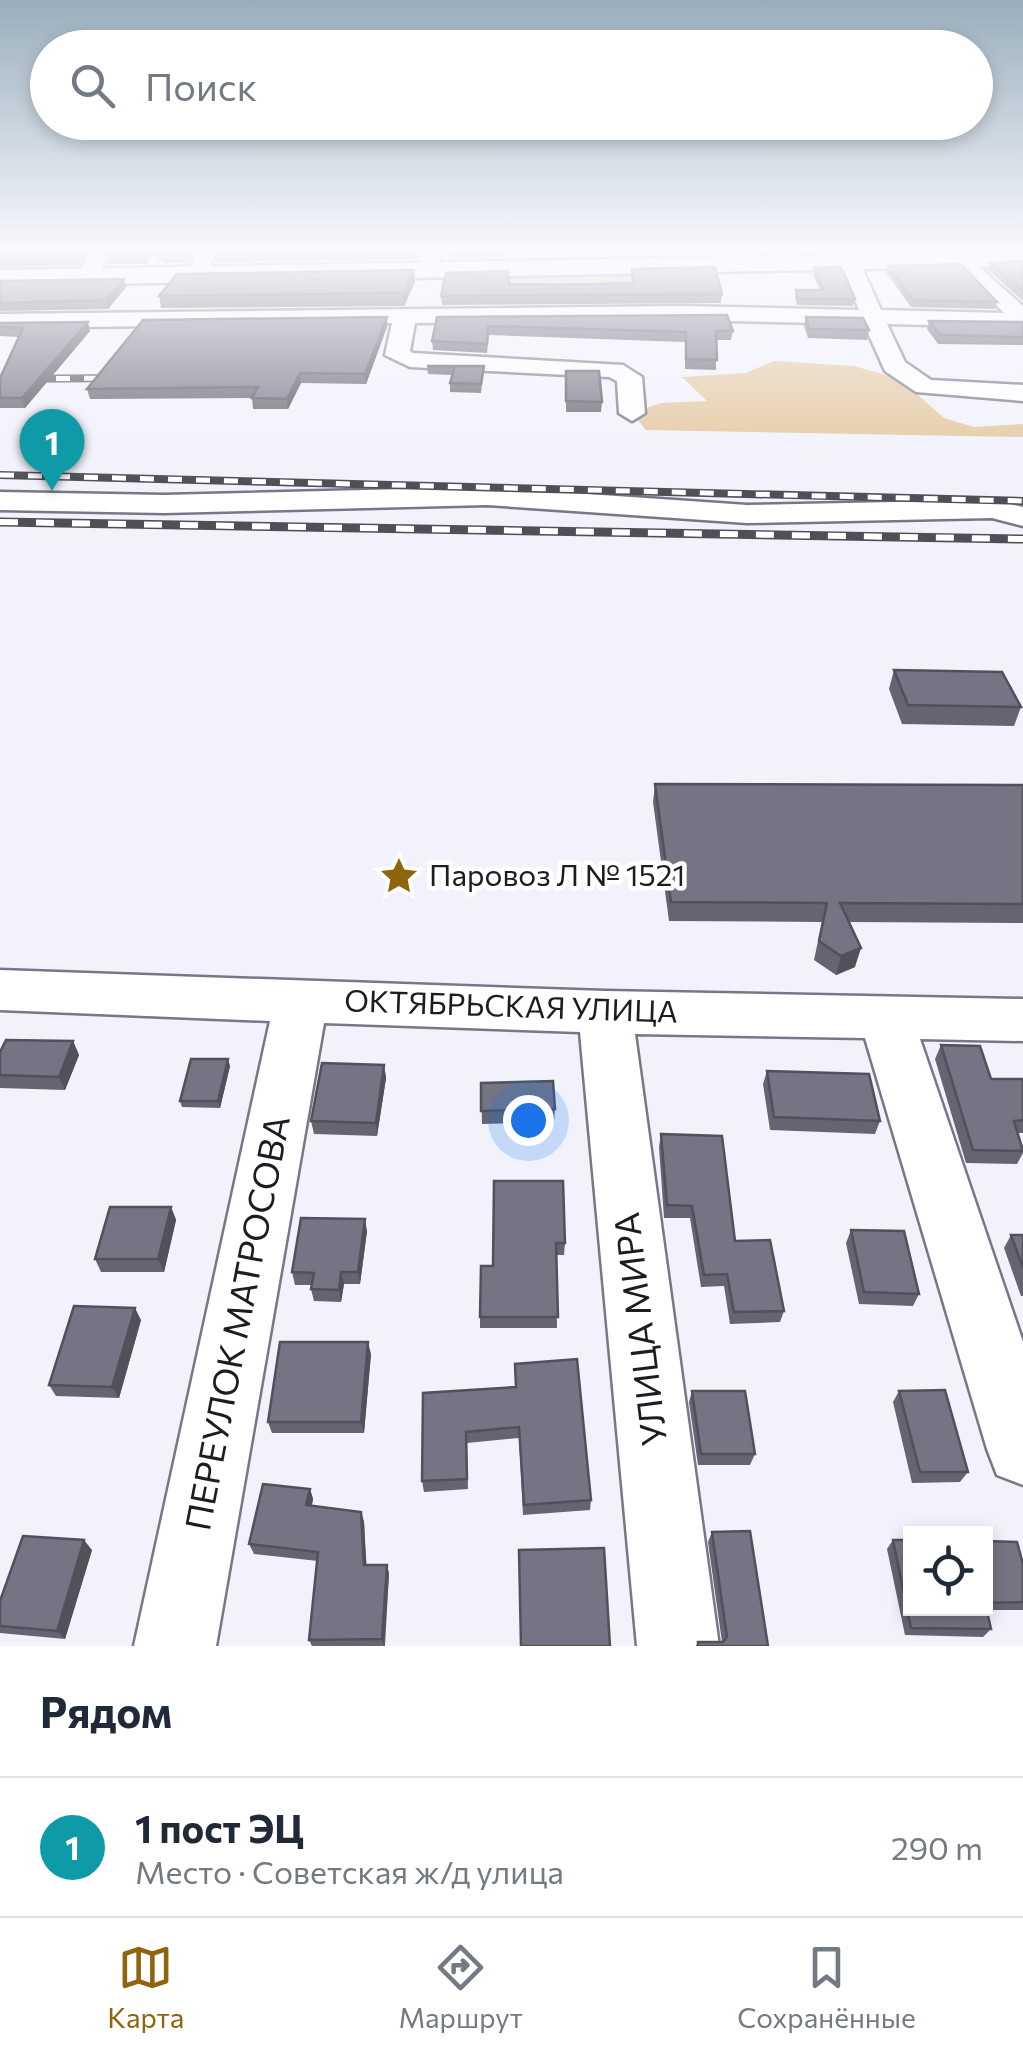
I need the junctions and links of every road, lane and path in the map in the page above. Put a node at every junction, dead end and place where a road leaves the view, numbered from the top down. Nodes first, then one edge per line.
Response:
1 (268, 329) edge
2 (402, 329) edge
3 (881, 329) edge
4 (194, 342) edge
5 (900, 370) junction
6 (1023, 378) edge
7 (1023, 394) edge
8 (632, 413) dead end
9 (0, 501) edge
10 (1023, 517) edge
11 (302, 1000) junction
12 (5, 1001) edge
13 (604, 1012) junction
14 (885, 1014) junction
15 (1023, 1020) edge
16 (1023, 1449) edge
17 (175, 1646) edge
18 (678, 1646) edge

1 - 4 street
2 - 8 street
3 - 5 street
5 - 6 street
5 - 7 street
9 - 10 street
11 - 12 street, ОКТЯБРЬСКАЯ УЛИЦА
11 - 13 street, ОКТЯБРЬСКАЯ УЛИЦА
11 - 17 street, ПЕРЕУЛОК МАТРОСОВА
13 - 14 street, ОКТЯБРЬСКАЯ УЛИЦА
13 - 18 street, УЛИЦА МИРА
14 - 15 street, ОКТЯБРЬСКАЯ УЛИЦА
14 - 16 street

